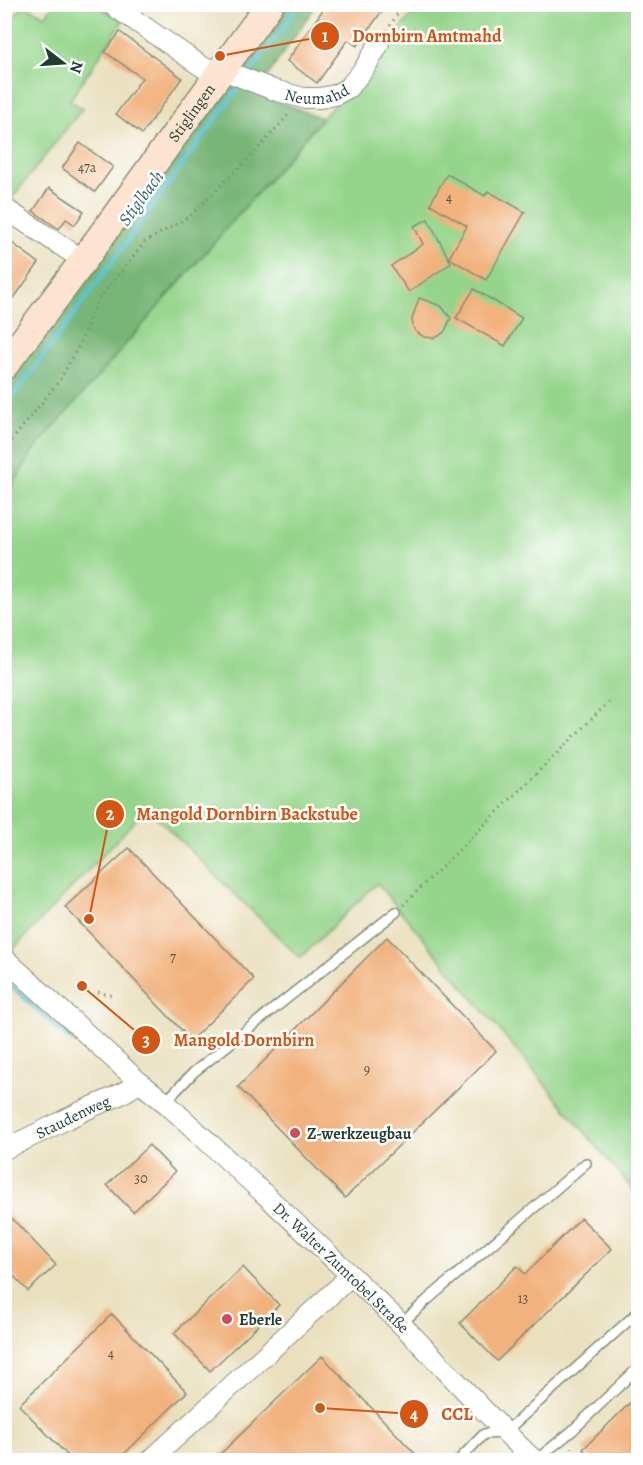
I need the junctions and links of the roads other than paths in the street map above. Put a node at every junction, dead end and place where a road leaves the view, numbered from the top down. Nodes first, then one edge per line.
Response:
1 (111, 4) edge
2 (270, 4) edge
3 (380, 44) road end
4 (229, 72) junction
5 (4, 208) edge
6 (83, 261) junction
7 (4, 366) edge
8 (396, 912) road end
9 (4, 958) edge
10 (140, 1082) junction
11 (167, 1104) junction
12 (4, 1149) edge
13 (586, 1163) dead end
14 (350, 1275) junction
15 (639, 1317) edge
16 (401, 1324) junction
17 (639, 1368) edge
18 (504, 1432) junction
19 (151, 1461) edge
20 (459, 1461) edge
21 (535, 1461) edge

1 - 4 street, Neumahd
2 - 4 main road, Stiglingen
3 - 4 street, Neumahd
4 - 6 main road, Stiglingen
5 - 6 street
6 - 7 main road, Stiglingen
8 - 11 lane
9 - 10 street, Dr. Walter Zumtobel Straße
10 - 11 street, Dr. Walter Zumtobel Straße
10 - 12 street, Staudenweg
11 - 14 street, Dr. Walter Zumtobel Straße
13 - 16 lane
14 - 16 street, Dr. Walter Zumtobel Straße
14 - 19 street
15 - 18 lane
16 - 18 street, Dr. Walter Zumtobel Straße
17 - 21 lane
18 - 20 lane
18 - 21 street, Dr. Walter Zumtobel Straße

